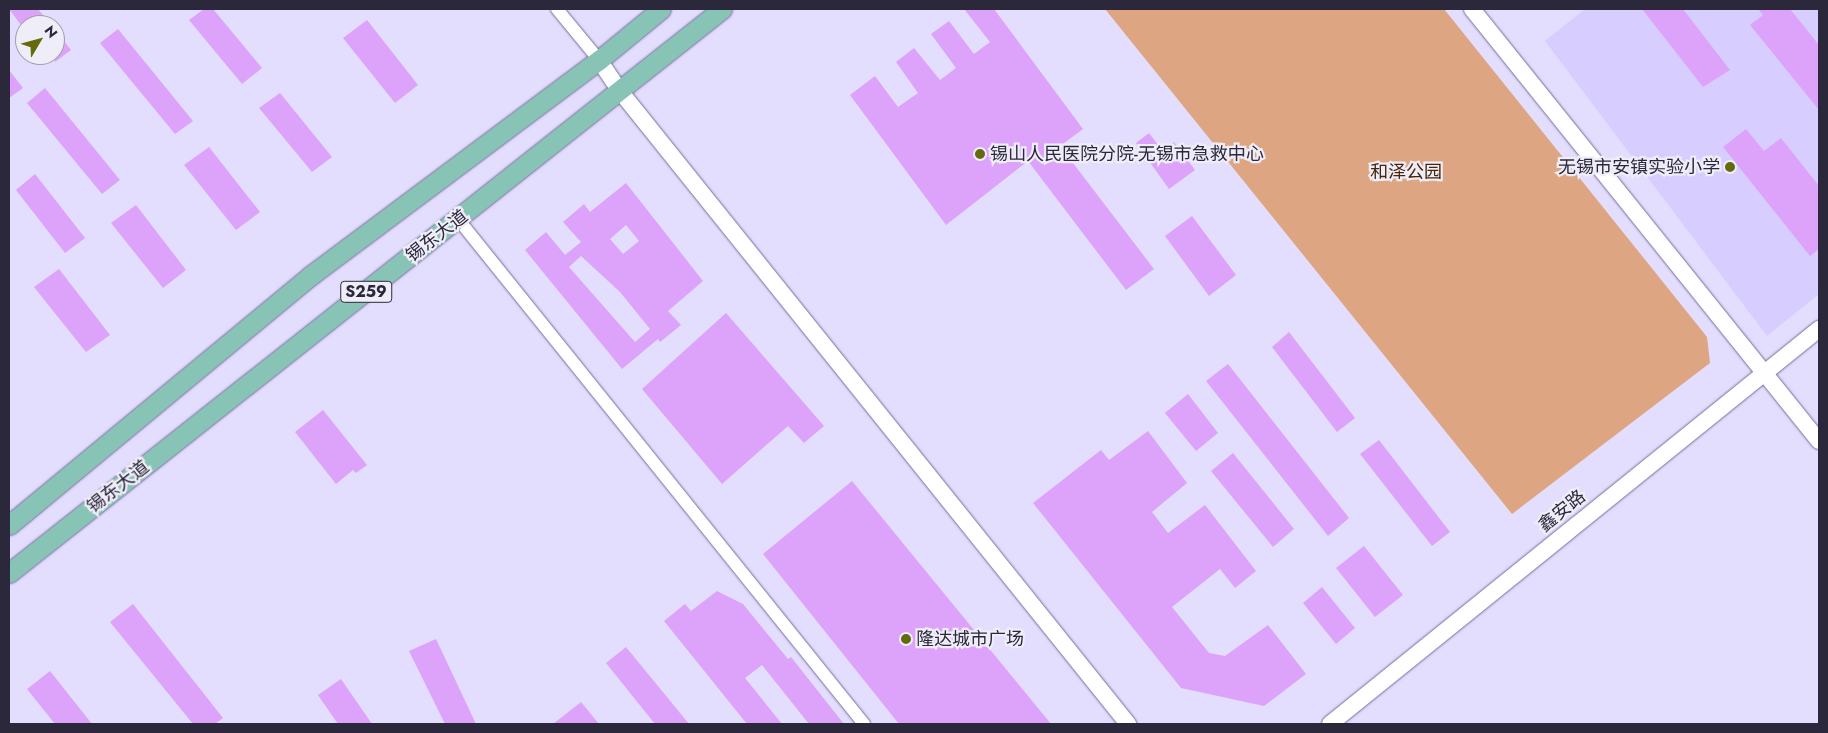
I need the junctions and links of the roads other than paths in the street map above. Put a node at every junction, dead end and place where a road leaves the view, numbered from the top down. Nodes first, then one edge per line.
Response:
1 (558, 9) edge
2 (660, 9) edge
3 (722, 9) edge
4 (1472, 9) edge
5 (599, 60) junction
6 (620, 91) junction
7 (458, 220) junction
8 (1819, 328) edge
9 (1765, 373) junction
10 (1819, 440) edge
11 (9, 525) edge
12 (9, 573) edge
13 (864, 724) edge
14 (1128, 724) edge
15 (1330, 724) edge

1 - 5 street
2 - 5 main road, S259
3 - 6 main road, 锡东大道 / S259
4 - 9 street
5 - 6 street
5 - 11 main road, S259
6 - 7 main road, 锡东大道 / S259
6 - 14 street
7 - 12 main road, 锡东大道 / S259
7 - 13 street
8 - 9 street, 鑫安路
9 - 10 street
9 - 15 street, 鑫安路

